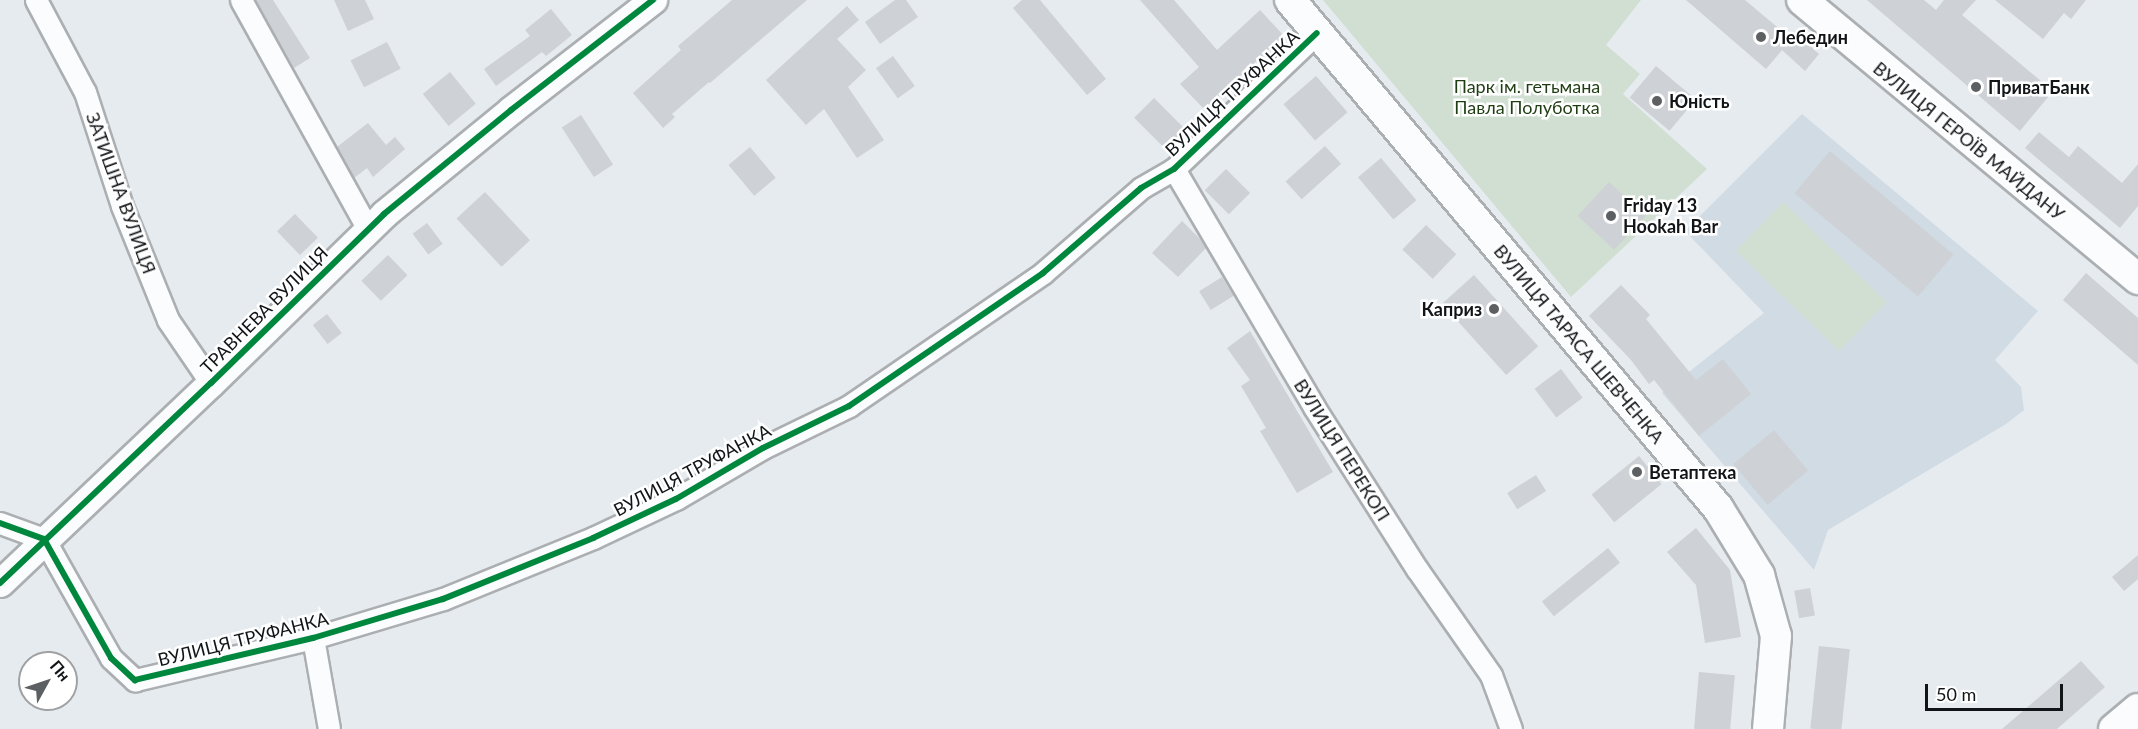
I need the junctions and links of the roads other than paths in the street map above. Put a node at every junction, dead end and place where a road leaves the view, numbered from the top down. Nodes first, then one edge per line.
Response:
1 (36, 0) edge
2 (241, 0) edge
3 (653, 0) edge
4 (1290, 0) edge
5 (1802, 0) edge
6 (1317, 33) junction
7 (1174, 169) junction
8 (368, 229) junction
9 (2138, 279) edge
10 (211, 383) junction
11 (0, 523) edge
12 (44, 539) junction
13 (0, 583) edge
14 (313, 638) junction
15 (2138, 709) edge
16 (328, 729) edge
17 (1511, 729) edge
18 (1768, 729) edge
19 (2114, 729) edge

1 - 10 street, ЗАТИШНА ВУЛИЦЯ
2 - 8 street
3 - 8 street, ТРАВНЕВА ВУЛИЦЯ
4 - 6 main road, ВУЛИЦЯ ТАРАСА ШЕВЧЕНКА
5 - 9 main road, ВУЛИЦЯ ГЕРОЇВ МАЙДАНУ
6 - 7 street, ВУЛИЦЯ ТРУФАНКА
6 - 18 main road, ВУЛИЦЯ ТАРАСА ШЕВЧЕНКА
7 - 14 street, ВУЛИЦЯ ТРУФАНКА
7 - 17 street, ВУЛИЦЯ ПЕРЕКОП
8 - 10 street, ТРАВНЕВА ВУЛИЦЯ
10 - 12 street, ТРАВНЕВА ВУЛИЦЯ
11 - 12 street
12 - 13 street, ТРАВНЕВА ВУЛИЦЯ
12 - 14 street, ВУЛИЦЯ ТРУФАНКА
14 - 16 street
15 - 19 main road

